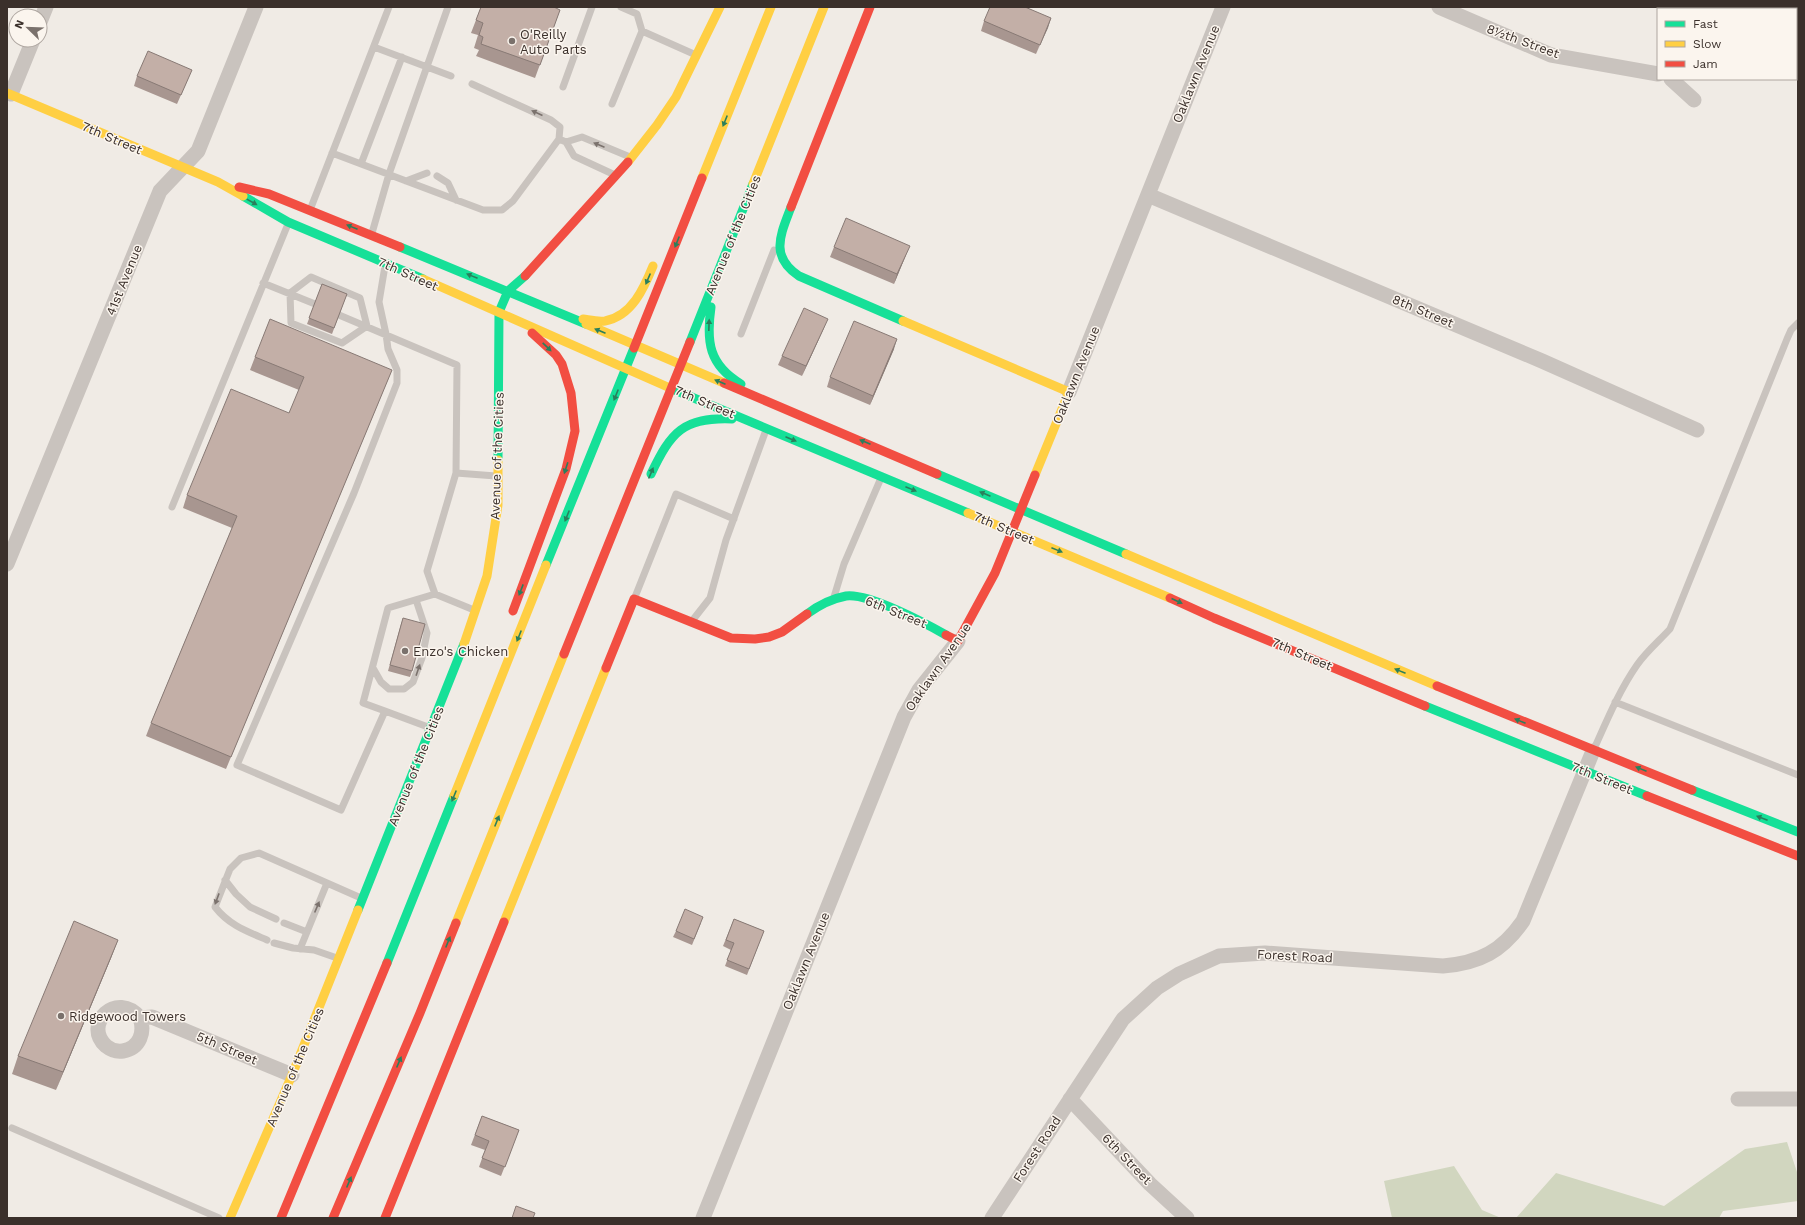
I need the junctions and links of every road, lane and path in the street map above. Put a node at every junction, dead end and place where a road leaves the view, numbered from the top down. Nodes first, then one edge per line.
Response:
1 (256, 7) edge
2 (389, 7) edge
3 (448, 7) edge
4 (592, 7) edge
5 (621, 7) edge
6 (720, 7) edge
7 (771, 7) edge
8 (824, 7) edge
9 (870, 7) edge
10 (1224, 7) edge
11 (1439, 7) edge
12 (642, 31) junction
13 (758, 41) junction
14 (374, 47) junction
15 (29, 48) edge
16 (698, 55) junction
17 (402, 57) junction
18 (427, 67) junction
19 (1657, 74) edge
20 (451, 76) dead end
21 (1672, 80) edge
22 (472, 84) dead end
23 (563, 87) dead end
24 (9, 94) edge
25 (1694, 100) dead end
26 (612, 104) dead end
27 (713, 125) dead end
28 (563, 140) junction
29 (332, 153) junction
30 (632, 158) junction
31 (361, 164) junction
32 (182, 168) junction
33 (427, 173) dead end
34 (389, 174) junction
35 (437, 176) dead end
36 (618, 176) junction
37 (406, 181) junction
38 (218, 182) junction
39 (1148, 195) junction
40 (456, 200) junction
41 (310, 210) junction
42 (288, 222) junction
43 (371, 235) junction
44 (780, 236) junction
45 (656, 259) dead end
46 (386, 264) junction
47 (717, 274) junction
48 (264, 283) junction
49 (508, 291) junction
50 (290, 293) junction
51 (315, 304) edge
52 (499, 312) junction
53 (339, 315) edge
54 (566, 317) junction
55 (519, 320) junction
56 (1798, 323) edge
57 (367, 326) junction
58 (386, 334) junction
59 (741, 334) dead end
60 (636, 346) junction
61 (680, 365) junction
62 (627, 369) junction
63 (671, 388) junction
64 (1069, 392) junction
65 (798, 414) junction
66 (748, 420) junction
67 (767, 428) junction
68 (1697, 430) dead end
69 (456, 473) junction
70 (498, 477) junction
71 (881, 477) junction
72 (649, 479) dead end
73 (172, 507) dead end
74 (1021, 509) junction
75 (734, 519) junction
76 (1013, 532) junction
77 (7, 564) edge
78 (435, 594) junction
79 (596, 599) dead end
80 (634, 599) junction
81 (834, 599) junction
82 (416, 600) junction
83 (476, 611) junction
84 (511, 618) dead end
85 (691, 622) junction
86 (958, 641) junction
87 (373, 668) junction
88 (557, 673) junction
89 (493, 674) dead end
90 (1614, 702) junction
91 (385, 711) junction
92 (431, 728) junction
93 (1593, 750) junction
94 (1585, 771) junction
95 (1798, 774) edge
96 (460, 780) junction
97 (1798, 832) edge
98 (1798, 856) edge
99 (225, 880) junction
100 (327, 883) junction
101 (363, 898) junction
102 (276, 919) dead end
103 (284, 922) dead end
104 (307, 932) junction
105 (300, 949) junction
106 (339, 959) junction
107 (140, 1018) dead end
108 (292, 1075) junction
109 (1798, 1098) edge
110 (1070, 1099) junction
111 (1738, 1099) dead end
112 (12, 1128) dead end
113 (219, 1218) edge
114 (230, 1218) edge
115 (281, 1218) edge
116 (334, 1218) edge
117 (385, 1218) edge
118 (703, 1218) edge
119 (992, 1218) edge
120 (1187, 1218) edge

1 - 32 street, 41st Avenue
2 - 14 lane
3 - 18 lane
4 - 23 lane
5 - 12 lane
6 - 16 main road, Avenue of the Cities
7 - 13 main road
8 - 47 main road, Avenue of the Cities
9 - 44 main road
10 - 39 street, Oaklawn Avenue
11 - 19 street, 8½th Street
12 - 16 lane
12 - 26 lane
13 - 27 main road
13 -> 60 main road
14 - 17 lane
14 - 29 lane
15 - 24 street
16 - 30 main road, Avenue of the Cities
17 - 18 lane
17 - 31 lane
18 - 20 lane
18 - 34 lane
21 - 25 street
28 -> 22 lane
24 - 32 main road, 7th Street
30 -> 28 lane
28 - 36 lane
28 - 40 lane
29 - 31 lane
29 - 41 lane
30 - 36 main road, Avenue of the Cities
31 - 34 lane
32 - 38 main road, 7th Street
32 - 77 street, 41st Avenue
33 - 37 lane
34 - 37 lane
34 - 43 lane
35 - 40 lane
36 - 49 main road, Avenue of the Cities
37 - 40 lane
38 - 41 main road, 7th Street
38 -> 42 main road, 7th Street
39 - 64 street, Oaklawn Avenue
39 - 68 street, 8th Street
43 -> 41 main road, 7th Street
42 - 46 main road, 7th Street
42 - 48 lane
49 -> 43 main road, 7th Street
44 - 59 lane
44 - 64 main road
45 -> 54 main road
46 - 52 main road, 7th Street
46 - 58 lane
47 - 61 main road, Avenue of the Cities
65 -> 47 main road
48 - 50 lane
48 - 73 lane
49 - 52 main road, Avenue of the Cities
49 - 54 main road, 7th Street
50 - 51 lane
50 - 57 lane
50 - 57 lane
52 - 55 main road, 7th Street
52 - 70 main road, Avenue of the Cities
53 - 57 lane
60 -> 54 main road, 7th Street
55 - 62 main road, 7th Street
55 -> 84 main road
56 - 90 lane
57 - 58 lane
58 - 69 lane
58 - 91 lane
60 - 61 main road, 7th Street
60 - 62 main road
61 - 63 main road, Avenue of the Cities
65 -> 61 main road, 7th Street
62 - 63 main road, 7th Street
62 -> 96 main road
63 - 66 main road, 7th Street
63 - 88 main road, Avenue of the Cities
64 - 74 main road, Oaklawn Avenue
74 -> 65 main road, 7th Street
66 - 67 main road, 7th Street
72 -> 66 main road
67 -> 71 main road, 7th Street
67 - 75 lane
69 - 70 lane
69 - 78 lane
70 - 83 main road, Avenue of the Cities
71 -> 76 main road, 7th Street
71 - 81 lane
74 - 76 main road, Oaklawn Avenue
93 -> 74 main road, 7th Street
75 - 80 lane
75 - 85 lane
76 - 86 main road, Oaklawn Avenue
76 -> 94 main road, 7th Street
78 - 82 lane
78 - 83 lane
79 - 88 main road
80 - 85 main road, 6th Street
80 - 117 main road
81 - 85 main road, 6th Street
81 - 86 main road, 6th Street
82 - 87 lane
87 -> 82 lane
83 - 92 main road, Avenue of the Cities
86 - 118 street, Oaklawn Avenue
87 - 91 lane
116 -> 88 main road, Avenue of the Cities
89 - 96 main road
90 - 93 lane
90 - 95 lane
91 - 92 lane
92 - 101 main road, Avenue of the Cities
93 - 94 street, Forest Road
97 -> 93 main road, 7th Street
94 - 98 main road, 7th Street
94 - 110 street, Forest Road
96 -> 115 main road
99 - 100 lane
99 - 102 lane
99 -> 105 lane
100 - 101 lane
104 -> 100 lane
101 - 106 main road, Avenue of the Cities
103 - 104 lane
104 - 105 lane
105 - 106 lane
106 - 108 main road, Avenue of the Cities
107 - 108 street, 5th Street
108 - 114 main road, Avenue of the Cities
109 - 111 street
110 - 119 street, Forest Road
110 - 120 street, 6th Street
112 - 113 lane

